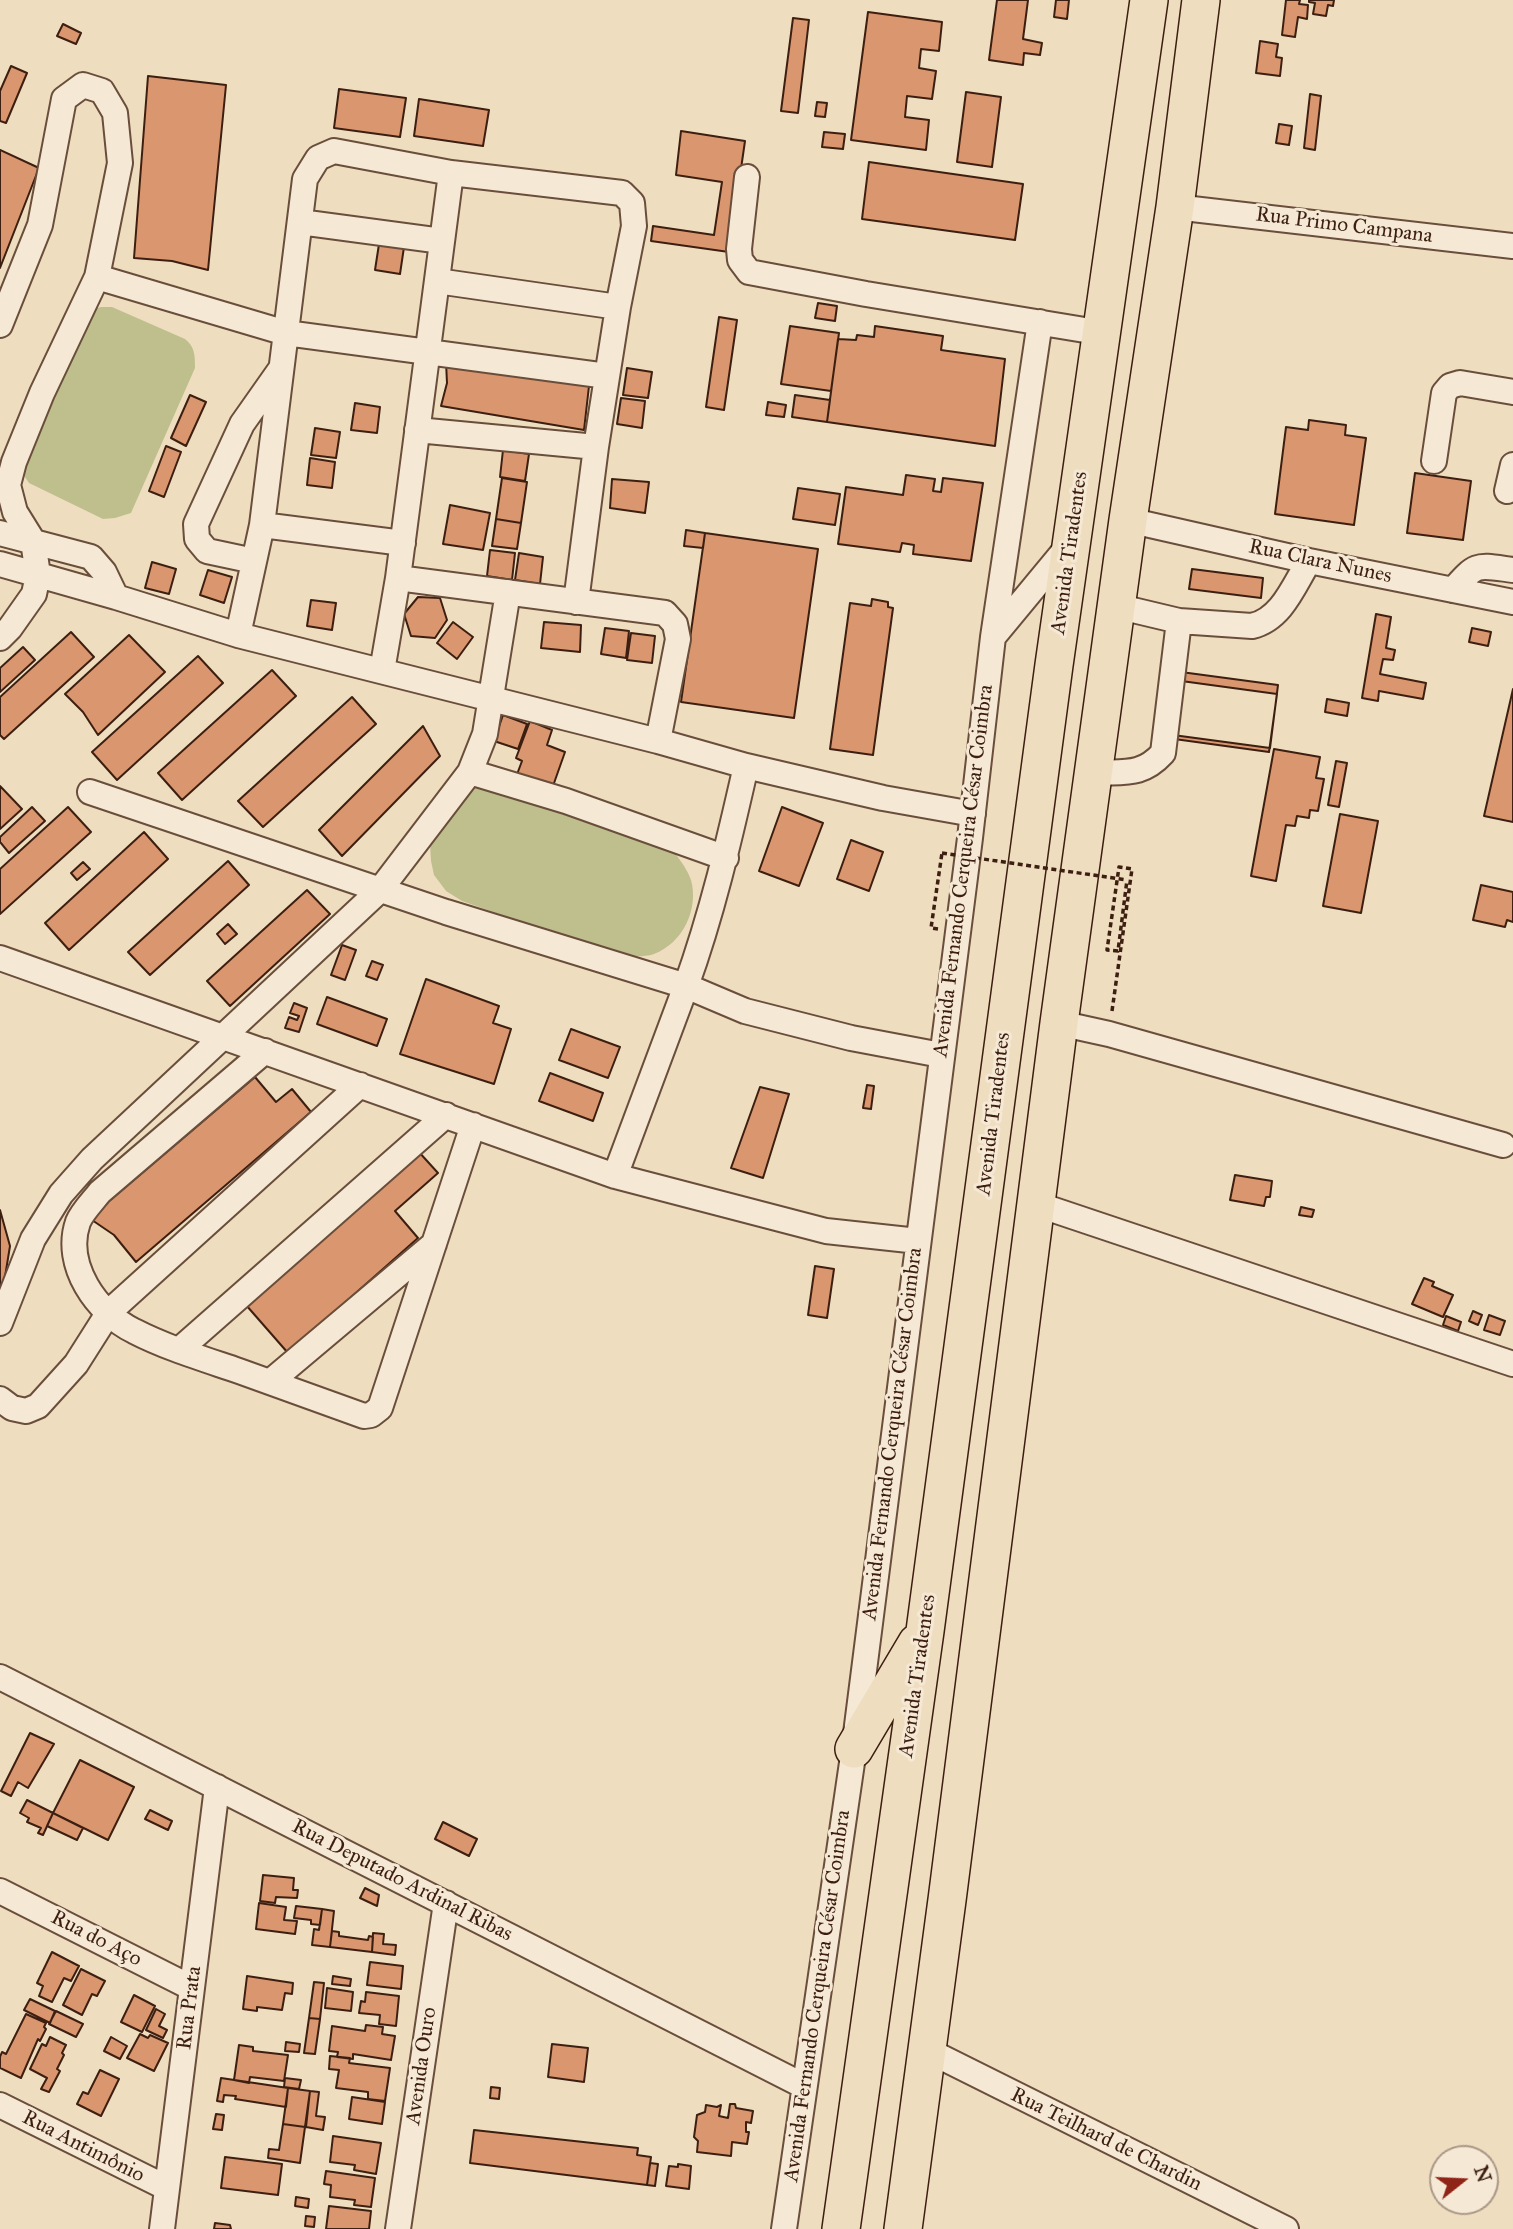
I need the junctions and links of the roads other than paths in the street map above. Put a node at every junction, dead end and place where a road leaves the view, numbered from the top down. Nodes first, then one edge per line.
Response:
1 (1149, 0) edge
2 (1201, 0) edge
3 (451, 173) junction
4 (747, 177) dead end
5 (1175, 207) junction
6 (300, 222) junction
7 (442, 241) junction
8 (1513, 246) edge
9 (97, 277) junction
10 (437, 281) junction
11 (618, 307) junction
12 (1040, 322) junction
13 (0, 325) edge
14 (286, 333) junction
15 (1103, 333) junction
16 (428, 351) junction
17 (281, 369) junction
18 (607, 376) junction
19 (1513, 392) edge
20 (417, 430) junction
21 (596, 447) junction
22 (1434, 461) dead end
23 (1513, 465) edge
24 (1507, 491) dead end
25 (1128, 520) junction
26 (262, 526) junction
27 (0, 533) edge
28 (1072, 540) junction
29 (33, 541) junction
30 (403, 543) junction
31 (254, 561) junction
32 (1309, 561) junction
33 (0, 564) edge
34 (1513, 570) edge
35 (38, 575) junction
36 (398, 578) junction
37 (1453, 590) junction
38 (509, 593) junction
39 (116, 597) junction
40 (576, 602) junction
41 (1513, 602) edge
42 (1116, 606) junction
43 (1179, 621) junction
44 (238, 635) junction
45 (993, 637) junction
46 (0, 638) edge
47 (382, 671) junction
48 (492, 699) junction
49 (658, 741) junction
50 (746, 766) junction
51 (470, 772) junction
52 (1094, 773) junction
53 (90, 792) dead end
54 (973, 814) junction
55 (726, 858) junction
56 (380, 890) junction
57 (0, 958) edge
58 (686, 986) junction
59 (1059, 1023) junction
60 (222, 1036) junction
61 (265, 1051) junction
62 (941, 1055) junction
63 (360, 1085) junction
64 (446, 1115) junction
65 (473, 1125) junction
66 (1503, 1145) dead end
67 (615, 1175) junction
68 (1036, 1204) junction
69 (918, 1241) junction
70 (434, 1243) junction
71 (109, 1312) junction
72 (0, 1323) edge
73 (179, 1350) junction
74 (1513, 1364) edge
75 (270, 1382) junction
76 (0, 1399) edge
77 (925, 1630) junction
78 (0, 1677) edge
79 (854, 1749) junction
80 (217, 1787) junction
81 (0, 1891) edge
82 (446, 1903) junction
83 (192, 1988) junction
84 (927, 2050) junction
85 (804, 2086) junction
86 (0, 2105) edge
87 (167, 2188) junction
88 (162, 2229) edge
89 (398, 2229) edge
90 (784, 2229) edge
91 (841, 2229) edge
92 (903, 2229) edge
93 (1286, 2229) edge

1 - 15 highway, Avenida Tiradentes
2 - 5 highway
3 - 6 street
3 - 7 street
3 - 11 street
4 - 12 street
5 - 8 street, Rua Primo Campana
5 - 25 highway
6 - 7 street
6 - 14 street
7 - 10 street
9 - 13 street
9 - 14 street
9 - 29 street
10 - 11 street
10 - 16 street
11 - 18 street
12 - 15 street
12 - 45 street, Avenida Fernando Cerqueira César Coimbra
14 - 16 street
14 - 17 street
15 - 28 highway, Avenida Tiradentes
16 - 18 street
16 - 20 street
17 - 26 street
17 - 31 street
18 - 21 street
19 - 22 street
20 - 21 street
20 - 30 street
21 - 40 street
23 - 24 street
25 - 32 street, Rua Clara Nunes
25 - 42 highway
26 - 30 street
26 - 31 street
27 - 29 street
28 - 45 street
28 - 77 highway, Avenida Tiradentes
29 - 35 street
29 - 39 street
30 - 36 street
31 - 44 street
32 - 37 street, Rua Clara Nunes
32 - 43 street
33 - 35 street
34 - 37 street
35 - 39 street
35 - 46 street
36 - 38 street
36 - 47 street
37 - 41 street, Rua Clara Nunes
38 - 40 street
38 - 48 street
39 - 44 street
40 - 49 street
42 - 43 street
42 - 52 highway
43 - 52 street
44 - 47 street
45 - 54 street, Avenida Fernando Cerqueira César Coimbra
47 - 48 street
48 - 49 street
48 - 51 street
49 - 50 street
50 - 54 street
50 - 55 street
51 - 55 street
51 - 56 street
52 - 59 highway
53 - 56 street
54 - 62 street, Avenida Fernando Cerqueira César Coimbra
55 - 58 street
56 - 58 street
56 - 60 street
57 - 60 street
58 - 62 street
58 - 67 street
59 - 66 street
59 - 68 highway
60 - 61 street
60 - 72 street
61 - 63 street
61 - 71 street
62 - 69 street, Avenida Fernando Cerqueira César Coimbra
63 - 64 street
63 - 71 street
64 - 65 street
64 - 73 street
65 - 67 street
65 - 70 street
67 - 69 street
68 - 74 street
68 - 84 highway
69 - 79 street, Avenida Fernando Cerqueira César Coimbra
70 - 75 street
70 - 75 street
71 - 73 street
71 - 76 street
73 - 75 street
77 - 79 highway
77 - 91 highway, Avenida Tiradentes
78 - 80 street, Rua Deputado Ardinal Ribas
79 - 85 street, Avenida Fernando Cerqueira César Coimbra
80 - 82 street, Rua Deputado Ardinal Ribas
80 - 83 street, Rua Prata
81 - 83 street, Rua do Aço
82 - 85 street, Rua Deputado Ardinal Ribas
82 - 89 street, Avenida Ouro
83 - 87 street, Rua Prata
84 - 92 highway
84 - 93 street, Rua Teilhard de Chardin
85 - 90 street, Avenida Fernando Cerqueira César Coimbra
86 - 87 street, Rua Antimônio
87 - 88 street, Rua Prata

